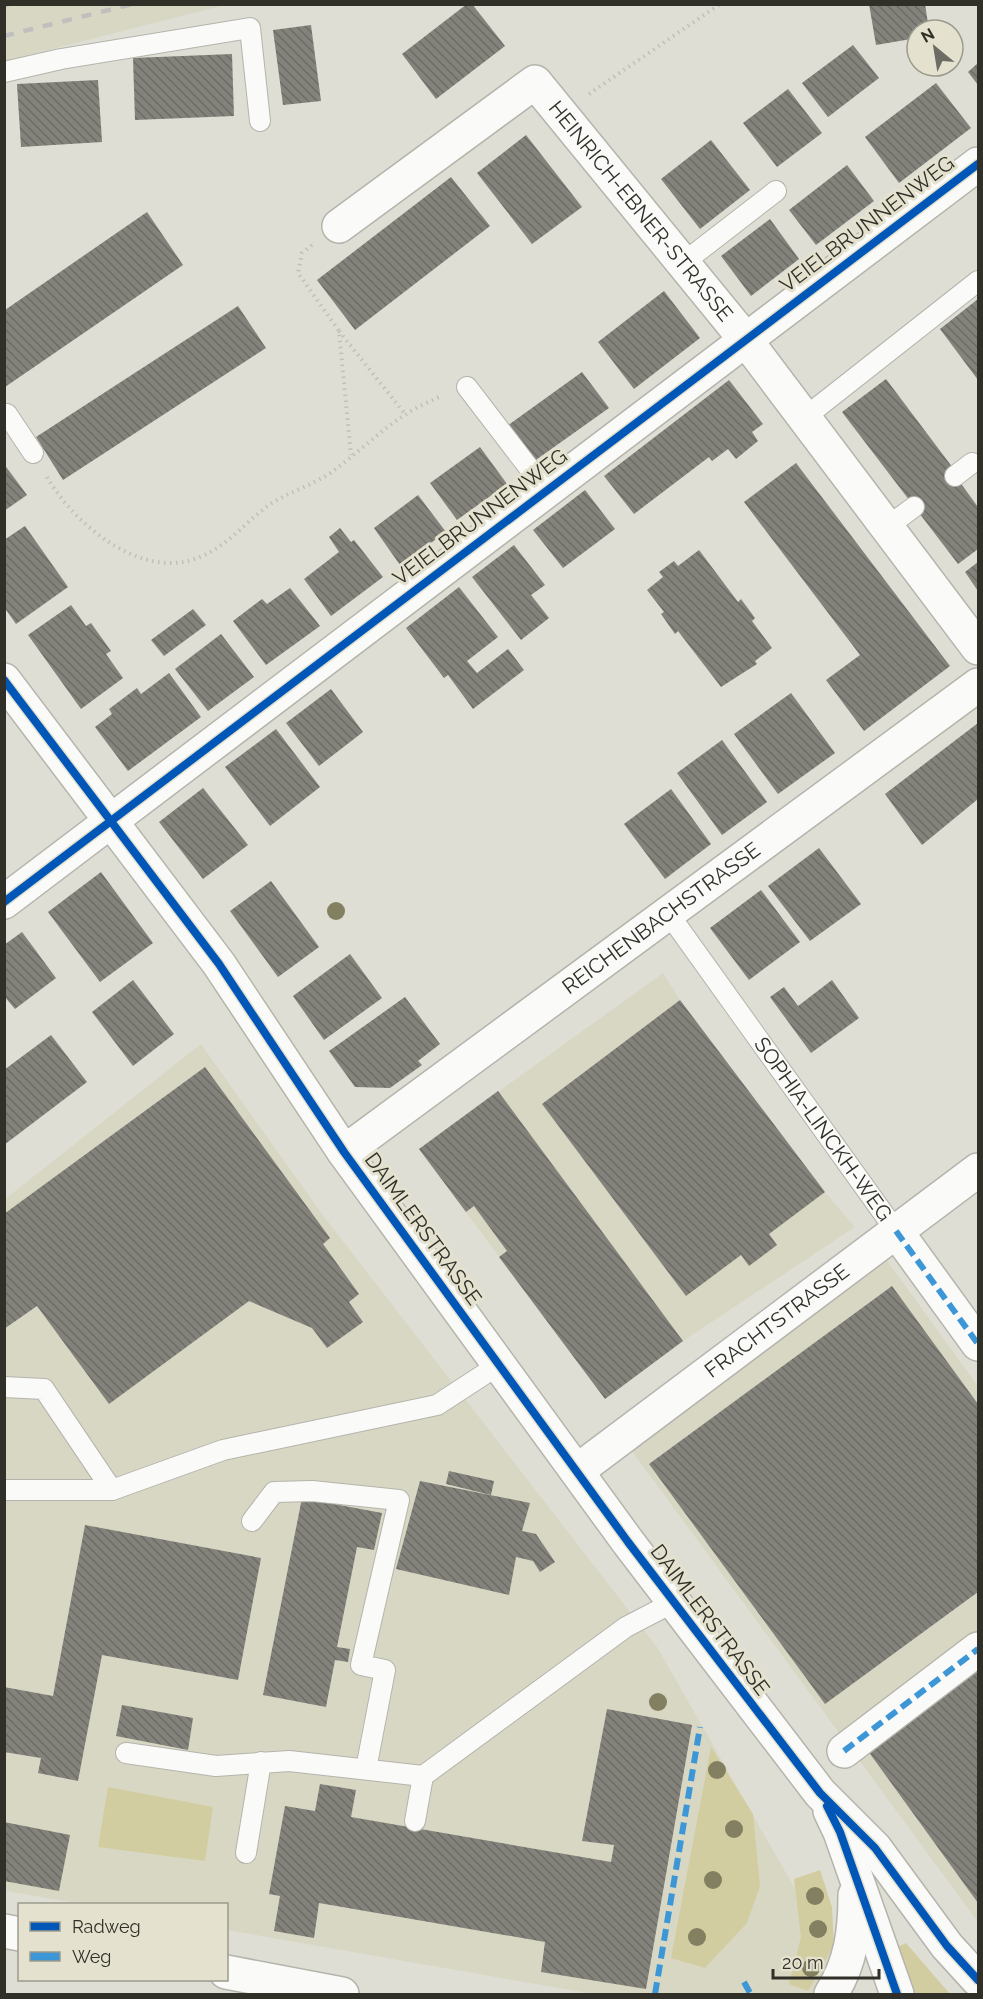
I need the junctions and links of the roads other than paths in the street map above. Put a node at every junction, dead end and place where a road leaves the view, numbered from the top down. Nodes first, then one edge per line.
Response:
1 (4, 72) edge
2 (260, 121) dead end
3 (978, 164) edge
4 (776, 191) dead end
5 (339, 226) road end
6 (683, 263) junction
7 (978, 281) edge
8 (745, 339) junction
9 (467, 387) road end
10 (4, 416) edge
11 (804, 418) junction
12 (33, 453) road end
13 (972, 463) dead end
14 (955, 476) dead end
15 (546, 490) junction
16 (914, 507) dead end
17 (887, 527) junction
18 (978, 648) edge
19 (4, 680) edge
20 (978, 685) edge
21 (111, 821) junction
22 (4, 902) edge
23 (668, 913) junction
24 (344, 1152) junction
25 (978, 1170) edge
26 (896, 1232) junction
27 (978, 1344) edge
28 (500, 1364) junction
29 (4, 1388) edge
30 (577, 1471) junction
31 (4, 1490) edge
32 (112, 1490) junction
33 (252, 1521) dead end
34 (674, 1602) junction
35 (978, 1649) edge
36 (844, 1751) dead end
37 (126, 1753) dead end
38 (261, 1762) junction
39 (366, 1769) junction
40 (423, 1776) junction
41 (820, 1793) junction
42 (415, 1821) dead end
43 (246, 1853) dead end
44 (856, 1878) junction
45 (228, 1972) edge
46 (975, 1982) edge
47 (342, 1995) edge
48 (831, 1995) edge
49 (897, 1995) edge

1 - 2 lane
3 - 8 street, VEIELBRUNNENWEG
4 - 6 lane
5 - 6 street, HEINRICH-EBNER-STRASSE
6 - 8 street, HEINRICH-EBNER-STRASSE
7 - 11 lane
8 - 11 street, HEINRICH-EBNER-STRASSE
8 - 15 street, VEIELBRUNNENWEG
9 - 15 lane
10 - 12 lane
11 - 17 street, HEINRICH-EBNER-STRASSE
13 - 14 lane
15 - 21 street, VEIELBRUNNENWEG
16 - 17 lane
17 - 18 street, HEINRICH-EBNER-STRASSE
19 - 21 street, DAIMLERSTRASSE
20 - 23 street, REICHENBACHSTRASSE
21 - 22 street, VEIELBRUNNENWEG
21 - 24 street, DAIMLERSTRASSE
23 - 24 street, REICHENBACHSTRASSE
23 - 26 lane, SOPHIA-LINCKH-WEG
24 - 28 street, DAIMLERSTRASSE
25 - 26 street, FRACHTSTRASSE
26 - 27 street, SOPHIA-LINCKH-WEG
26 - 30 street, FRACHTSTRASSE
28 - 30 street, DAIMLERSTRASSE
28 - 32 lane
29 - 32 lane
30 - 34 street, DAIMLERSTRASSE
31 - 32 lane
33 - 39 lane
34 - 40 lane
34 - 41 street, DAIMLERSTRASSE
35 - 36 street
37 - 38 lane
38 - 39 lane
38 - 43 lane
39 - 40 lane
40 - 42 lane
41 - 44 street, DAIMLERSTRASSE
41 - 46 street, DAIMLERSTRASSE
44 - 48 street
44 - 49 street, DAIMLERSTRASSE
45 - 47 street

